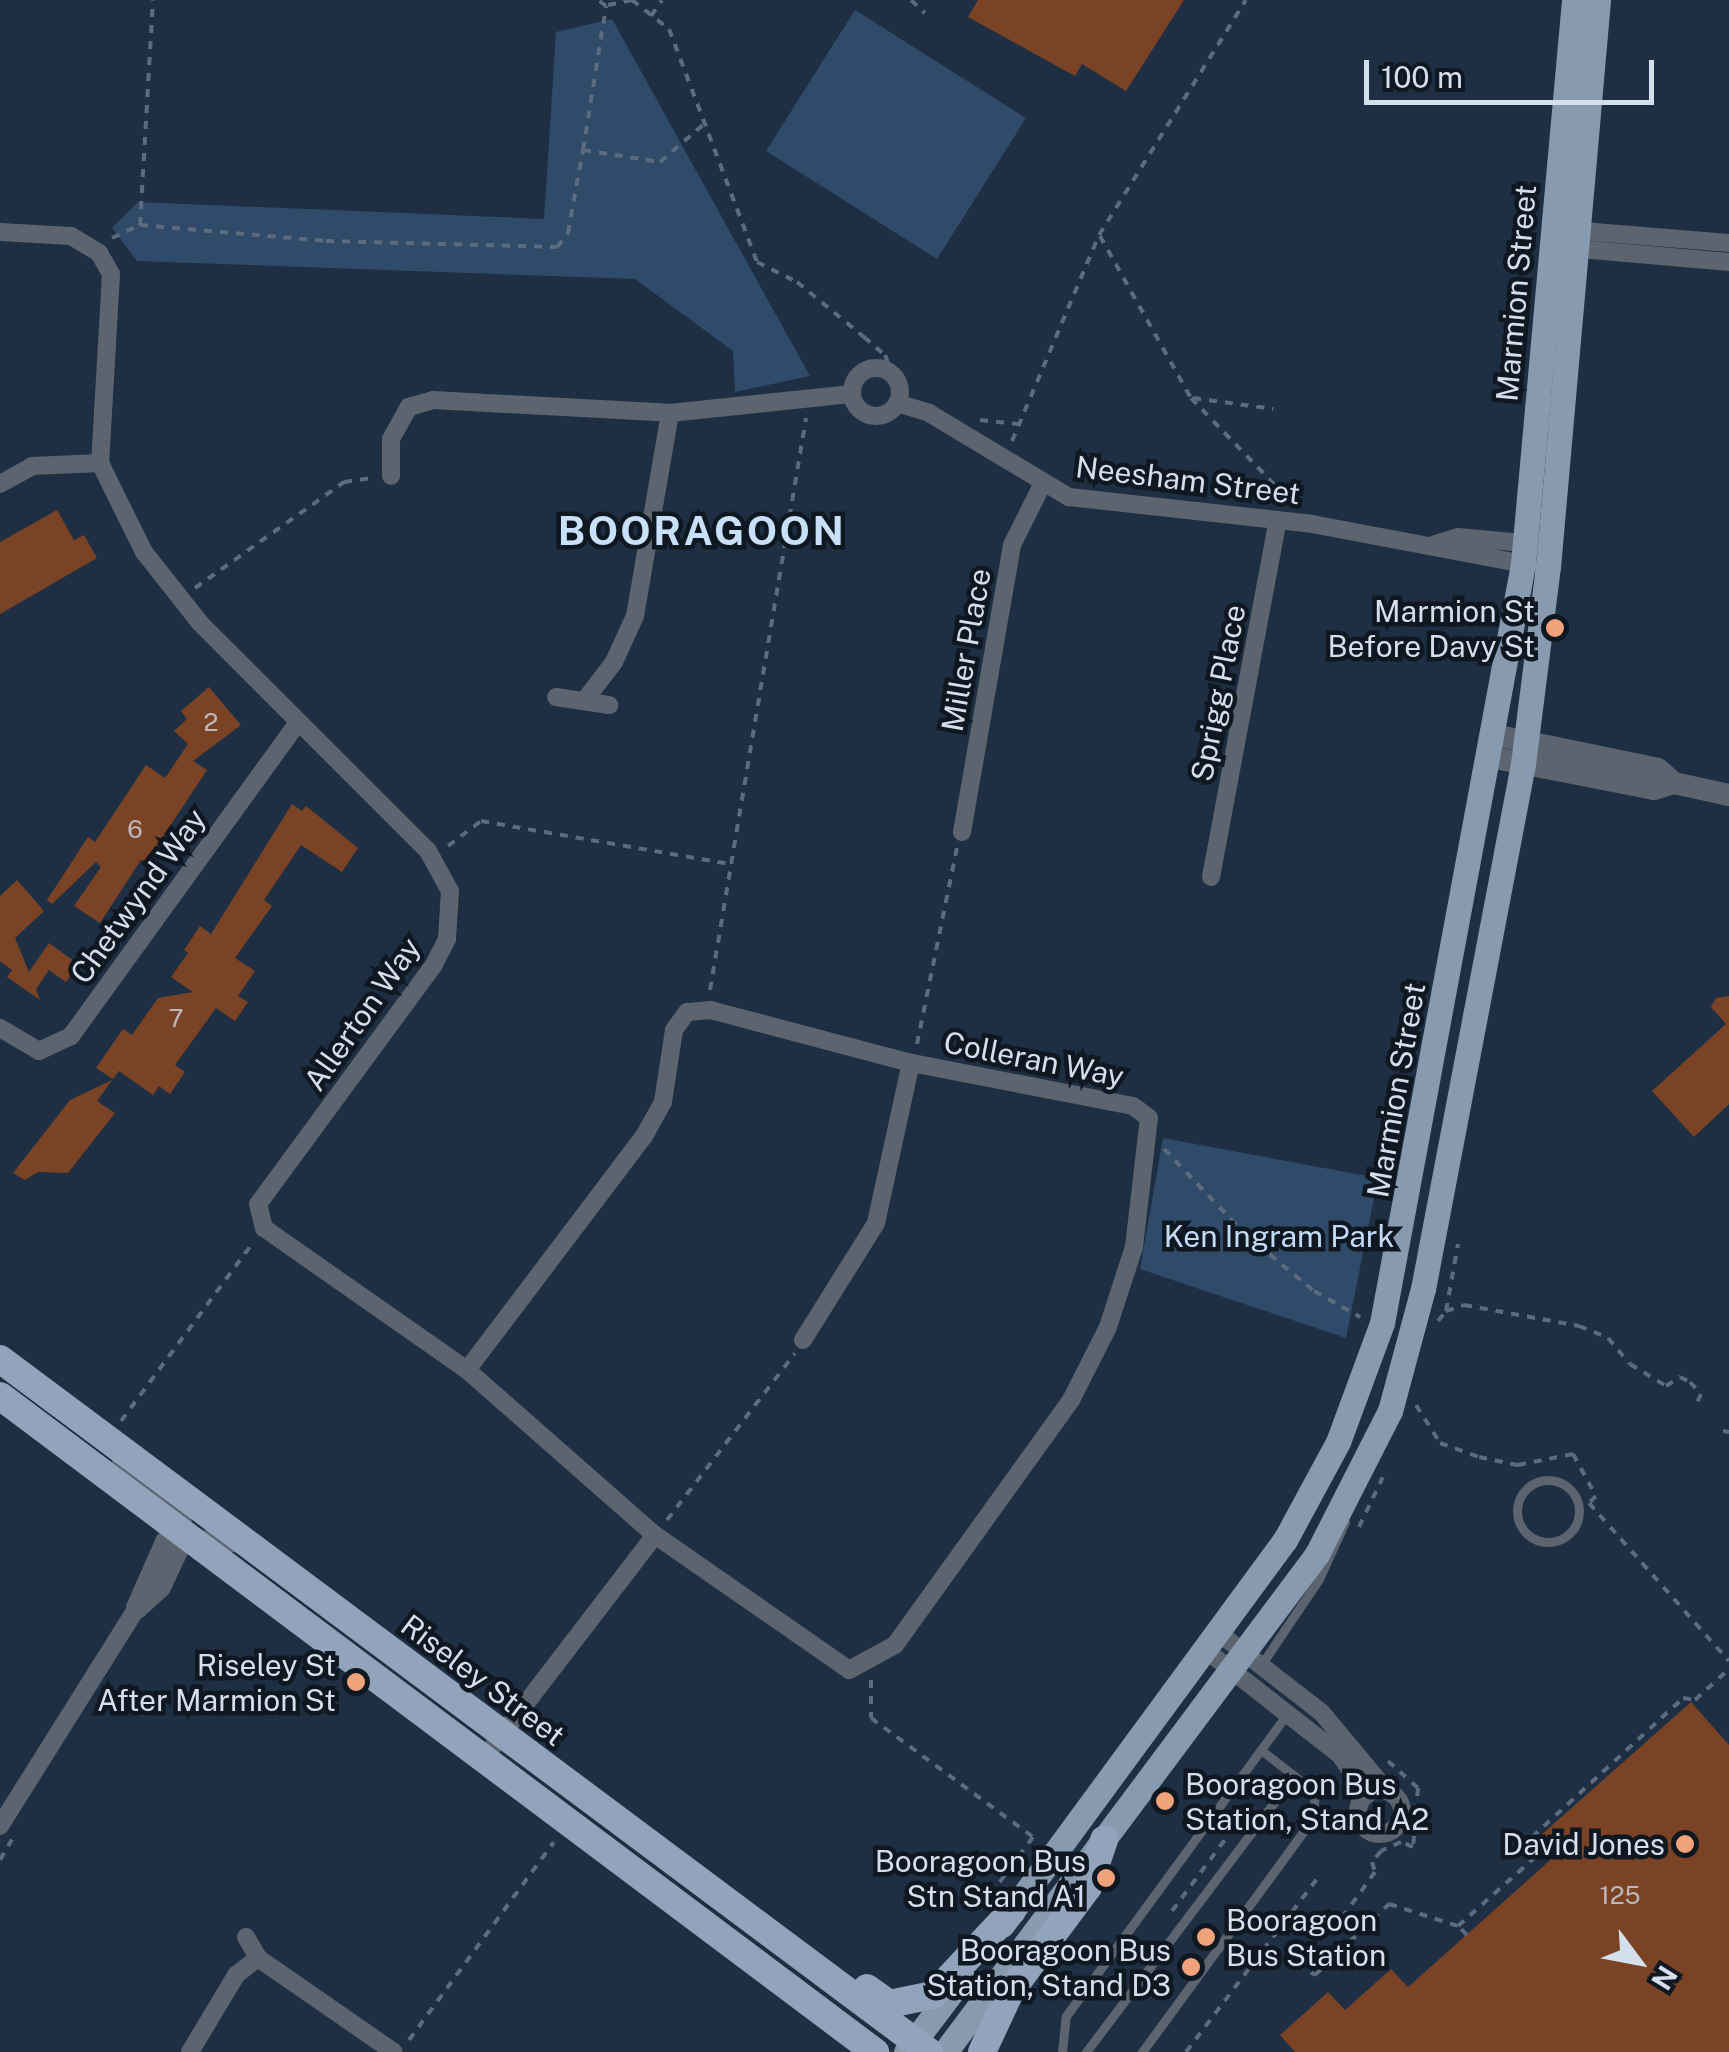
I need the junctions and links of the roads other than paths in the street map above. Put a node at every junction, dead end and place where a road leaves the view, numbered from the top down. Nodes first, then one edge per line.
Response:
1 (1574, 0) edge
2 (1598, 0) edge
3 (0, 232) edge
4 (1566, 239) junction
5 (1729, 243) edge
6 (1729, 262) edge
7 (852, 394) junction
8 (897, 404) junction
9 (670, 413) junction
10 (100, 463) junction
11 (391, 476) road end
12 (0, 484) edge
13 (1042, 485) junction
14 (1278, 520) junction
15 (1536, 555) junction
16 (556, 696) dead end
17 (584, 701) junction
18 (609, 704) dead end
19 (298, 722) junction
20 (1492, 746) junction
21 (1524, 752) junction
22 (1729, 795) edge
23 (962, 832) road end
24 (1211, 876) dead end
25 (0, 1028) edge
26 (911, 1063) junction
27 (802, 1340) road end
28 (0, 1358) edge
29 (467, 1370) junction
30 (0, 1396) edge
31 (118, 1434) junction
32 (1520, 1524) joint
33 (655, 1535) junction
34 (183, 1538) junction
35 (243, 1541) junction
36 (136, 1608) joint
37 (1213, 1642) junction
38 (1245, 1662) junction
39 (1288, 1713) junction
40 (502, 1735) junction
41 (1262, 1750) junction
42 (484, 1758) junction
43 (1294, 1776) junction
44 (1387, 1791) junction
45 (1366, 1794) junction
46 (0, 1826) edge
47 (1104, 1840) junction
48 (1012, 1911) junction
49 (751, 1920) junction
50 (246, 1937) dead end
51 (258, 1958) junction
52 (916, 2048) edge
53 (190, 2052) edge
54 (398, 2052) edge
55 (875, 2052) edge
56 (945, 2052) edge
57 (982, 2052) edge
58 (1062, 2052) edge
59 (1086, 2052) edge
60 (1142, 2052) edge

1 - 4 main road, Marmion Street
2 - 4 main road, Marmion Street
3 - 10 street, Allerton Way
4 - 5 street
4 - 6 street
4 - 15 main road, Marmion Street
7 - 8 street, Neesham Street
7 - 8 street, Neesham Street
7 - 9 street, Neesham Street
8 - 13 street, Neesham Street
9 - 11 street, Neesham Street
9 - 17 street
10 - 12 street
10 - 19 street, Allerton Way
13 - 14 street, Neesham Street
13 - 23 street, Miller Place
14 - 15 street, Neesham Street
14 - 24 street, Sprigg Place
15 - 20 main road, Marmion Street
15 - 21 main road, Marmion Street
16 - 17 street
17 - 18 street
19 - 25 street, Chetwynd Way
19 - 29 street, Allerton Way
20 - 21 street
20 - 37 main road, Marmion Street
21 - 22 street
21 - 38 main road, Marmion Street
26 - 27 street
26 - 29 street, Colleran Way
26 - 33 street, Colleran Way
28 - 31 highway, Riseley Street
29 - 33 street
30 - 34 highway, Riseley Street
31 - 34 street
31 - 35 highway, Riseley Street
32 - 32 lane
33 - 40 street
34 - 35 street
34 - 36 street
34 - 42 highway, Riseley Street
35 - 40 highway, Riseley Street
36 - 46 street
37 - 38 street
37 - 48 main road, Marmion Street
38 - 39 street
38 - 44 street
38 - 47 main road, Marmion Street
39 - 41 lane
39 - 45 street
40 - 42 street
40 - 49 highway, Riseley Street
41 - 43 lane
41 - 58 lane
42 - 55 highway, Riseley Street
43 - 59 lane
43 - 60 lane
44 - 45 street
44 - 45 street
47 - 56 main road, Marmion Street
47 - 57 highway
48 - 49 highway
48 - 52 main road, Marmion Street
49 - 52 highway, Riseley Street
50 - 51 street
51 - 53 street
51 - 54 street

